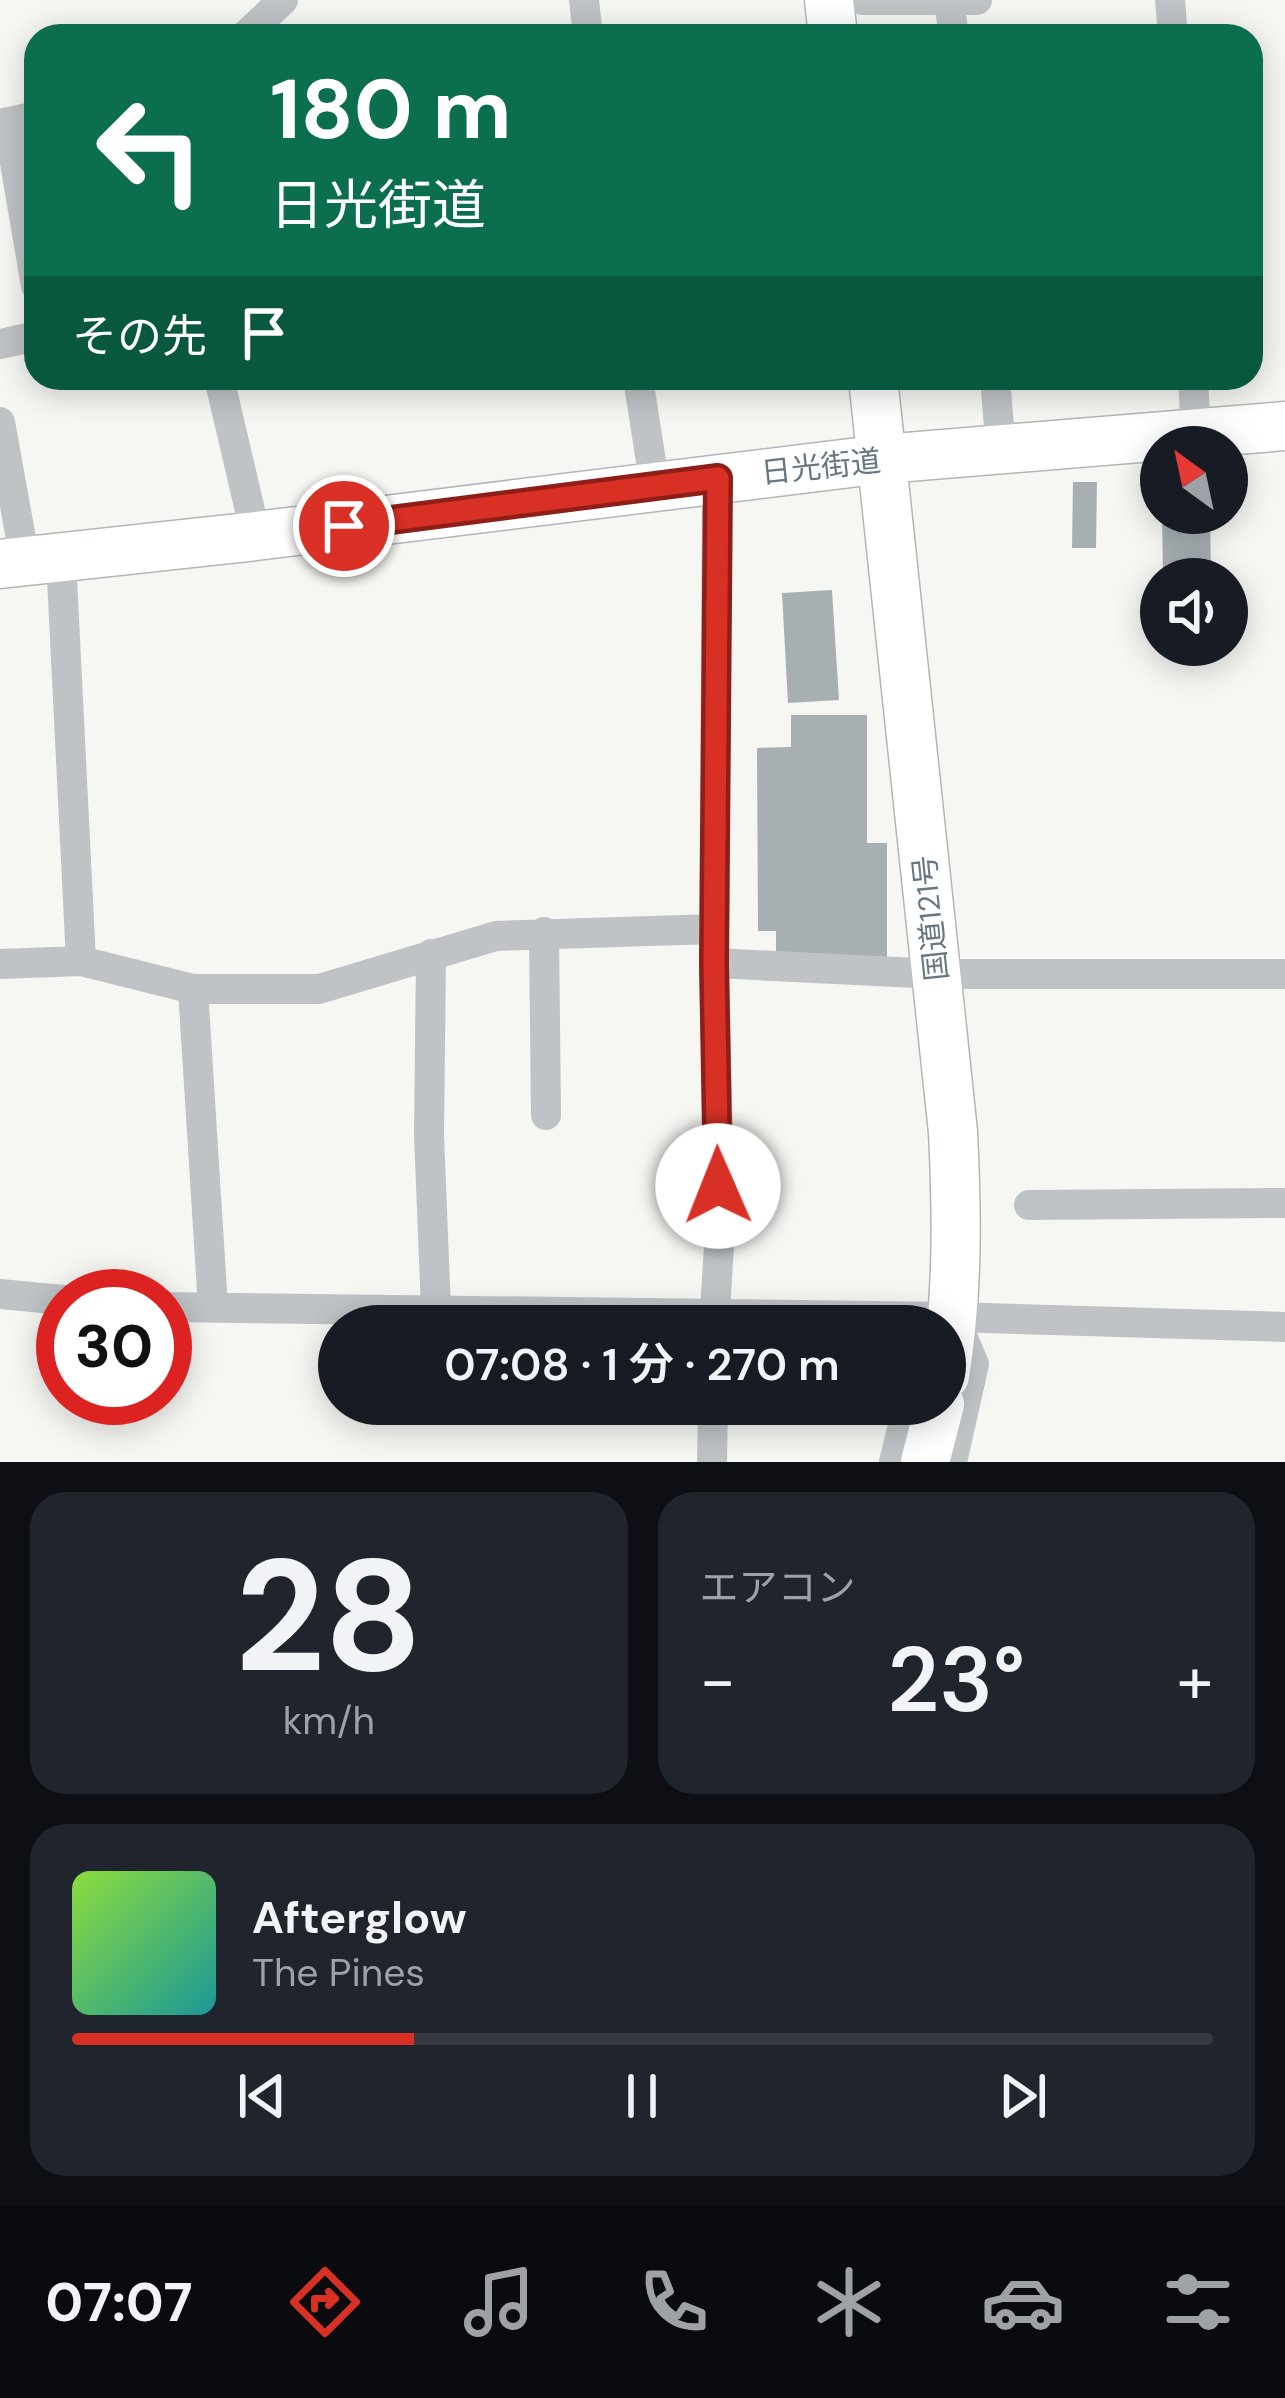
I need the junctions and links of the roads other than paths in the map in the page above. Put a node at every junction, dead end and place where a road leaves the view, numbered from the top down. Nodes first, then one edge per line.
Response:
1 (283, 0) edge
2 (862, 0) edge
3 (963, 1) edge
4 (258, 24) edge
5 (15, 120) edge
6 (24, 191) edge
7 (221, 390) edge
8 (640, 390) edge
9 (875, 390) edge
10 (996, 390) edge
11 (1194, 390) edge
12 (0, 422) edge
13 (1196, 426) edge
14 (1285, 426) edge
15 (1248, 429) edge
16 (1140, 438) edge
17 (1001, 451) junction
18 (884, 459) junction
19 (718, 478) junction
20 (655, 487) junction
21 (256, 536) junction
22 (29, 561) edge
23 (714, 929) junction
24 (544, 932) junction
25 (431, 954) junction
26 (81, 961) junction
27 (714, 963) junction
28 (0, 964) edge
29 (937, 974) junction
30 (1285, 974) edge
31 (193, 989) junction
32 (546, 1115) dead end
33 (1285, 1203) edge
34 (1029, 1205) dead end
35 (0, 1294) edge
36 (36, 1297) edge
37 (436, 1305) edge
38 (715, 1305) edge
39 (950, 1305) edge
40 (192, 1307) edge
41 (213, 1307) junction
42 (318, 1308) edge
43 (966, 1322) edge
44 (1285, 1327) edge
45 (966, 1351) edge
46 (966, 1400) edge
47 (712, 1425) edge
48 (903, 1425) edge
49 (935, 1425) edge
50 (960, 1425) edge
51 (712, 1462) edge
52 (894, 1462) edge
53 (925, 1462) edge
54 (952, 1462) edge

1 - 4 street
2 - 3 street
5 - 6 street
7 - 21 street
8 - 20 street
9 - 18 highway, 国道121号
10 - 17 street
11 - 13 street
12 - 22 street
14 - 15 highway, 日光街道
16 - 17 highway, 日光街道
17 - 18 highway, 日光街道
18 - 19 highway, 日光街道
18 - 29 highway, 国道121号
19 - 20 highway, 日光街道
19 - 23 street
20 - 21 highway, 日光街道
21 - 22 highway, 日光街道
22 - 26 street
23 - 24 street
23 - 27 street
24 - 25 street
24 - 32 street
25 - 31 street
25 - 37 street
26 - 28 street
26 - 31 street
27 - 29 street
27 - 38 street
29 - 30 street
29 - 39 highway, 国道121号
31 - 41 street
33 - 34 street
35 - 36 street
40 - 41 street
41 - 42 street
43 - 44 street
45 - 46 street
47 - 51 street
48 - 52 street
49 - 53 highway
50 - 54 street

